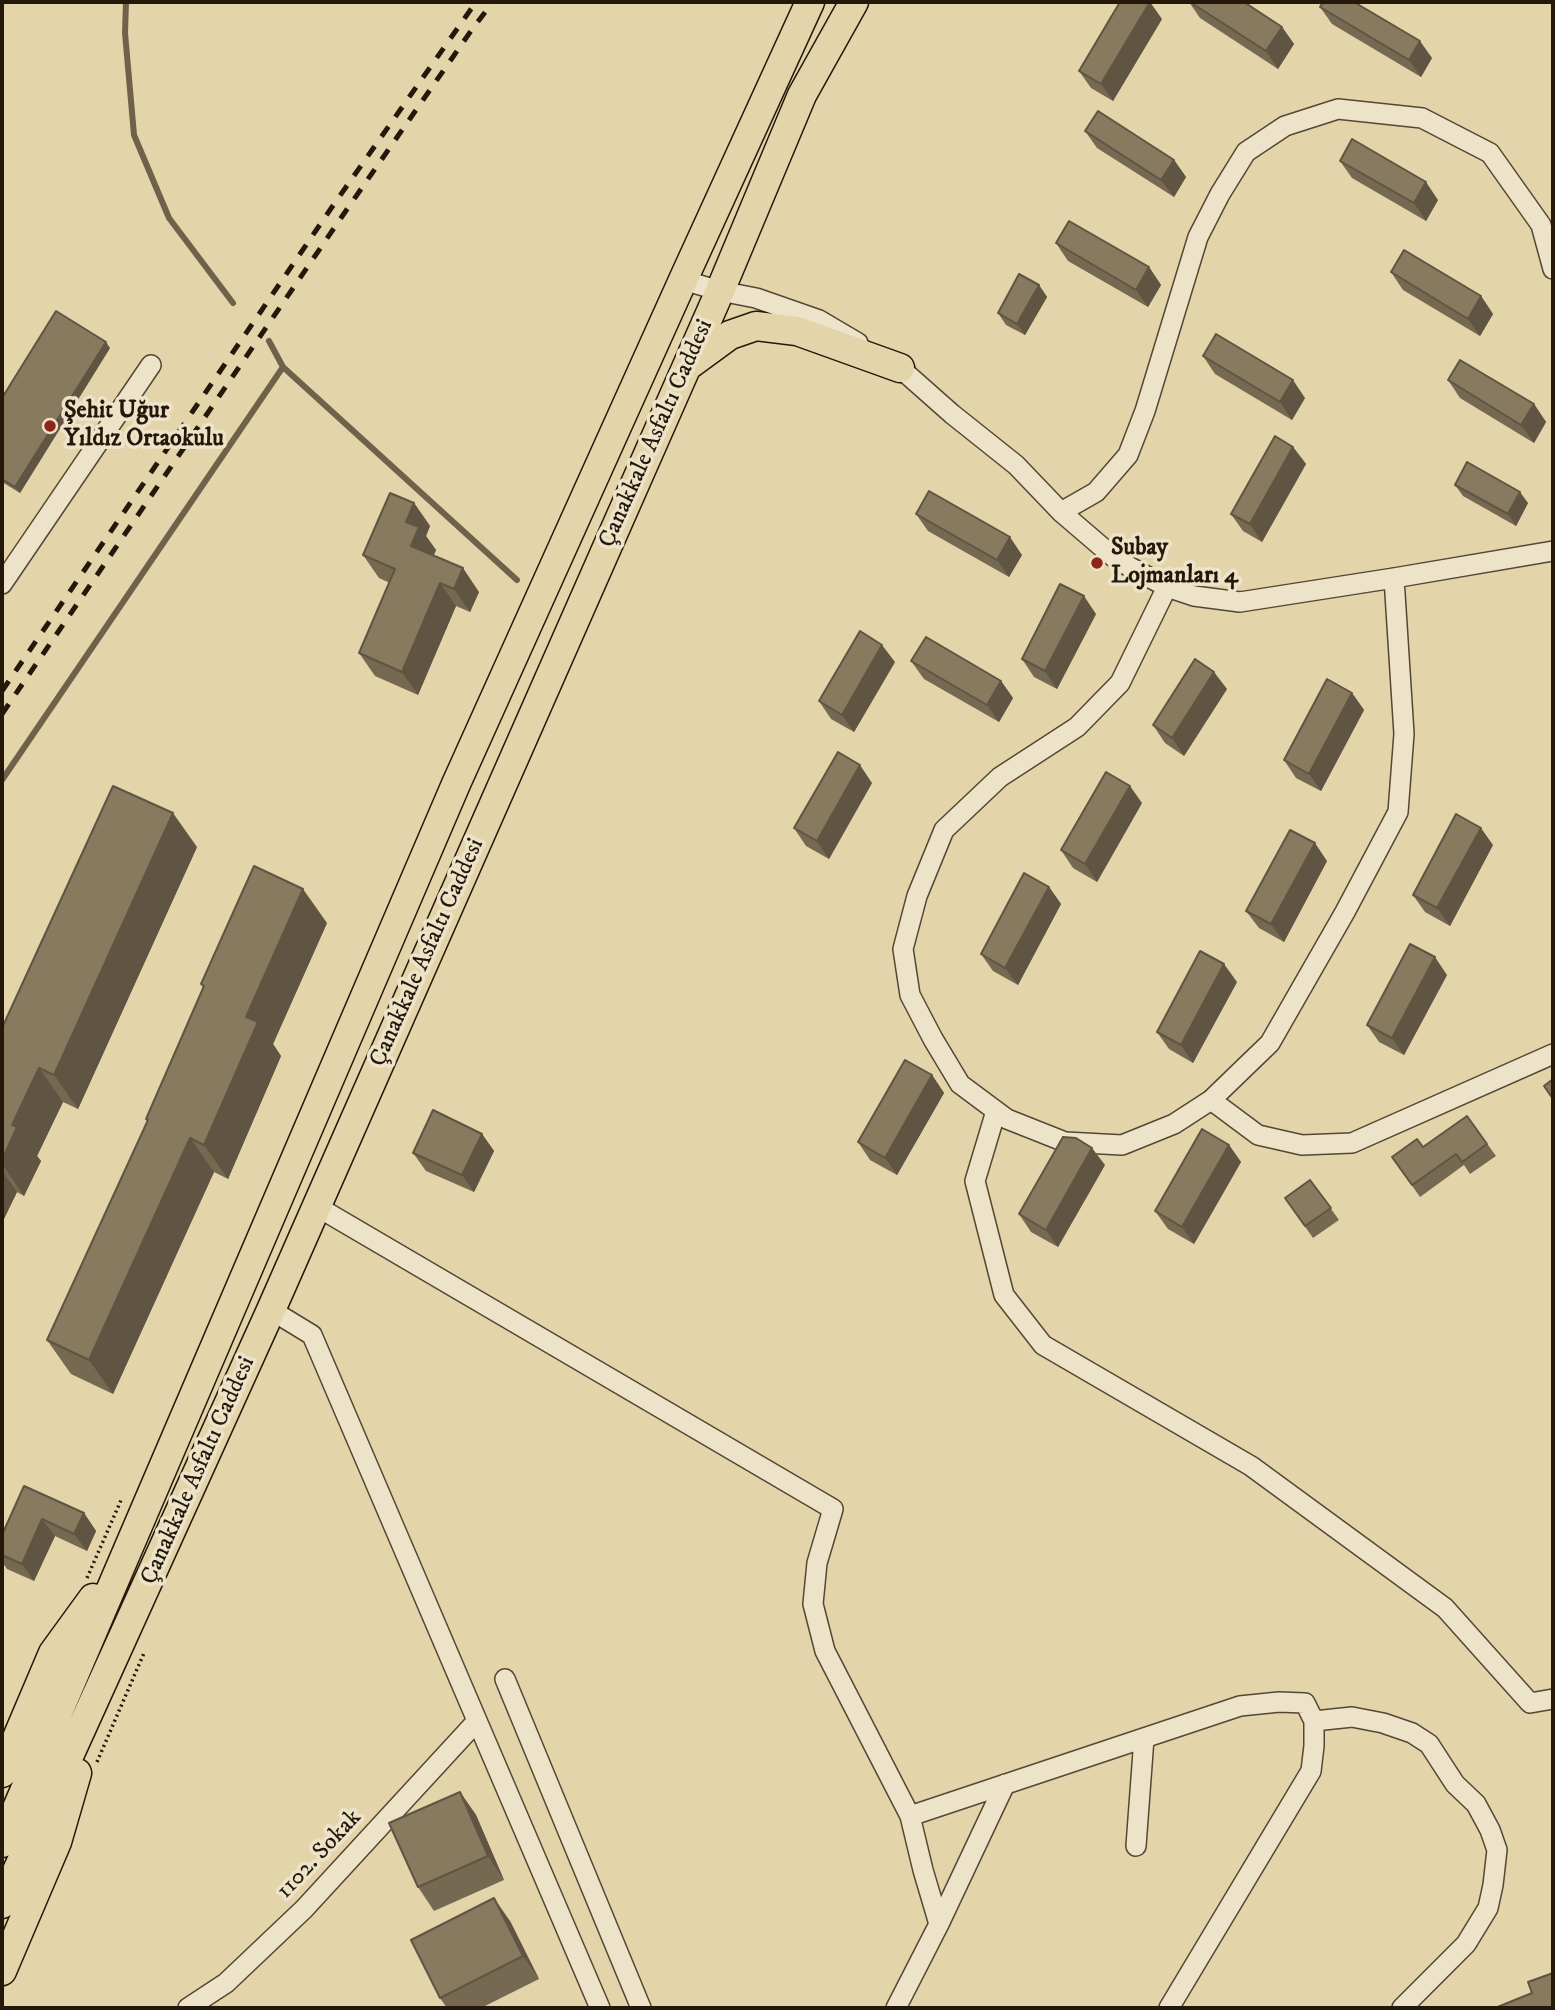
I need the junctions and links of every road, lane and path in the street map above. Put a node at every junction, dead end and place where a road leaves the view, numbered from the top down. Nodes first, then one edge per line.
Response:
1 (810, 2) edge
2 (853, 2) edge
3 (1553, 269) edge
4 (682, 280) junction
5 (720, 291) junction
6 (150, 365) dead end
7 (686, 367) junction
8 (900, 368) junction
9 (1061, 512) junction
10 (1553, 551) edge
11 (1394, 578) junction
12 (2, 584) edge
13 (1167, 587) junction
14 (1553, 1054) edge
15 (1211, 1100) junction
16 (996, 1111) junction
17 (316, 1206) junction
18 (271, 1310) junction
19 (122, 1559) junction
20 (505, 1679) dead end
21 (102, 1686) junction
22 (1553, 1699) edge
23 (477, 1721) junction
24 (1314, 1721) junction
25 (1144, 1738) junction
26 (2, 1773) edge
27 (1005, 1784) junction
28 (910, 1816) junction
29 (2, 1843) edge
30 (1136, 1846) dead end
31 (2, 1904) edge
32 (939, 1924) junction
33 (2, 1971) edge
34 (187, 2008) edge
35 (600, 2008) edge
36 (641, 2008) edge
37 (896, 2008) edge
38 (1170, 2008) edge
39 (1402, 2008) edge

1 - 4 highway, Çanakkale Asfaltı Caddesi
2 - 5 highway, Çanakkale Asfaltı Caddesi
3 - 9 street
4 - 5 street
4 - 19 highway, Çanakkale Asfaltı Caddesi
5 - 7 highway, Çanakkale Asfaltı Caddesi
5 - 8 street
6 - 12 street
7 - 8 highway
7 - 17 highway, Çanakkale Asfaltı Caddesi
8 - 9 street
9 - 13 street
10 - 11 street
11 - 13 street
11 - 15 street
13 - 16 street
14 - 15 street
15 - 16 street
16 - 22 street
17 - 18 highway, Çanakkale Asfaltı Caddesi
17 - 28 street
18 - 21 highway, Çanakkale Asfaltı Caddesi
18 - 23 street
19 - 26 highway
19 - 29 highway, Çanakkale Asfaltı Caddesi
20 - 36 street
21 - 31 highway, Çanakkale Asfaltı Caddesi
21 - 33 highway
23 - 34 street, 1102. Sokak
23 - 35 street
24 - 25 street
24 - 38 street
24 - 39 street
25 - 27 street
25 - 30 street
27 - 28 street
27 - 32 street
28 - 32 street
32 - 37 street

